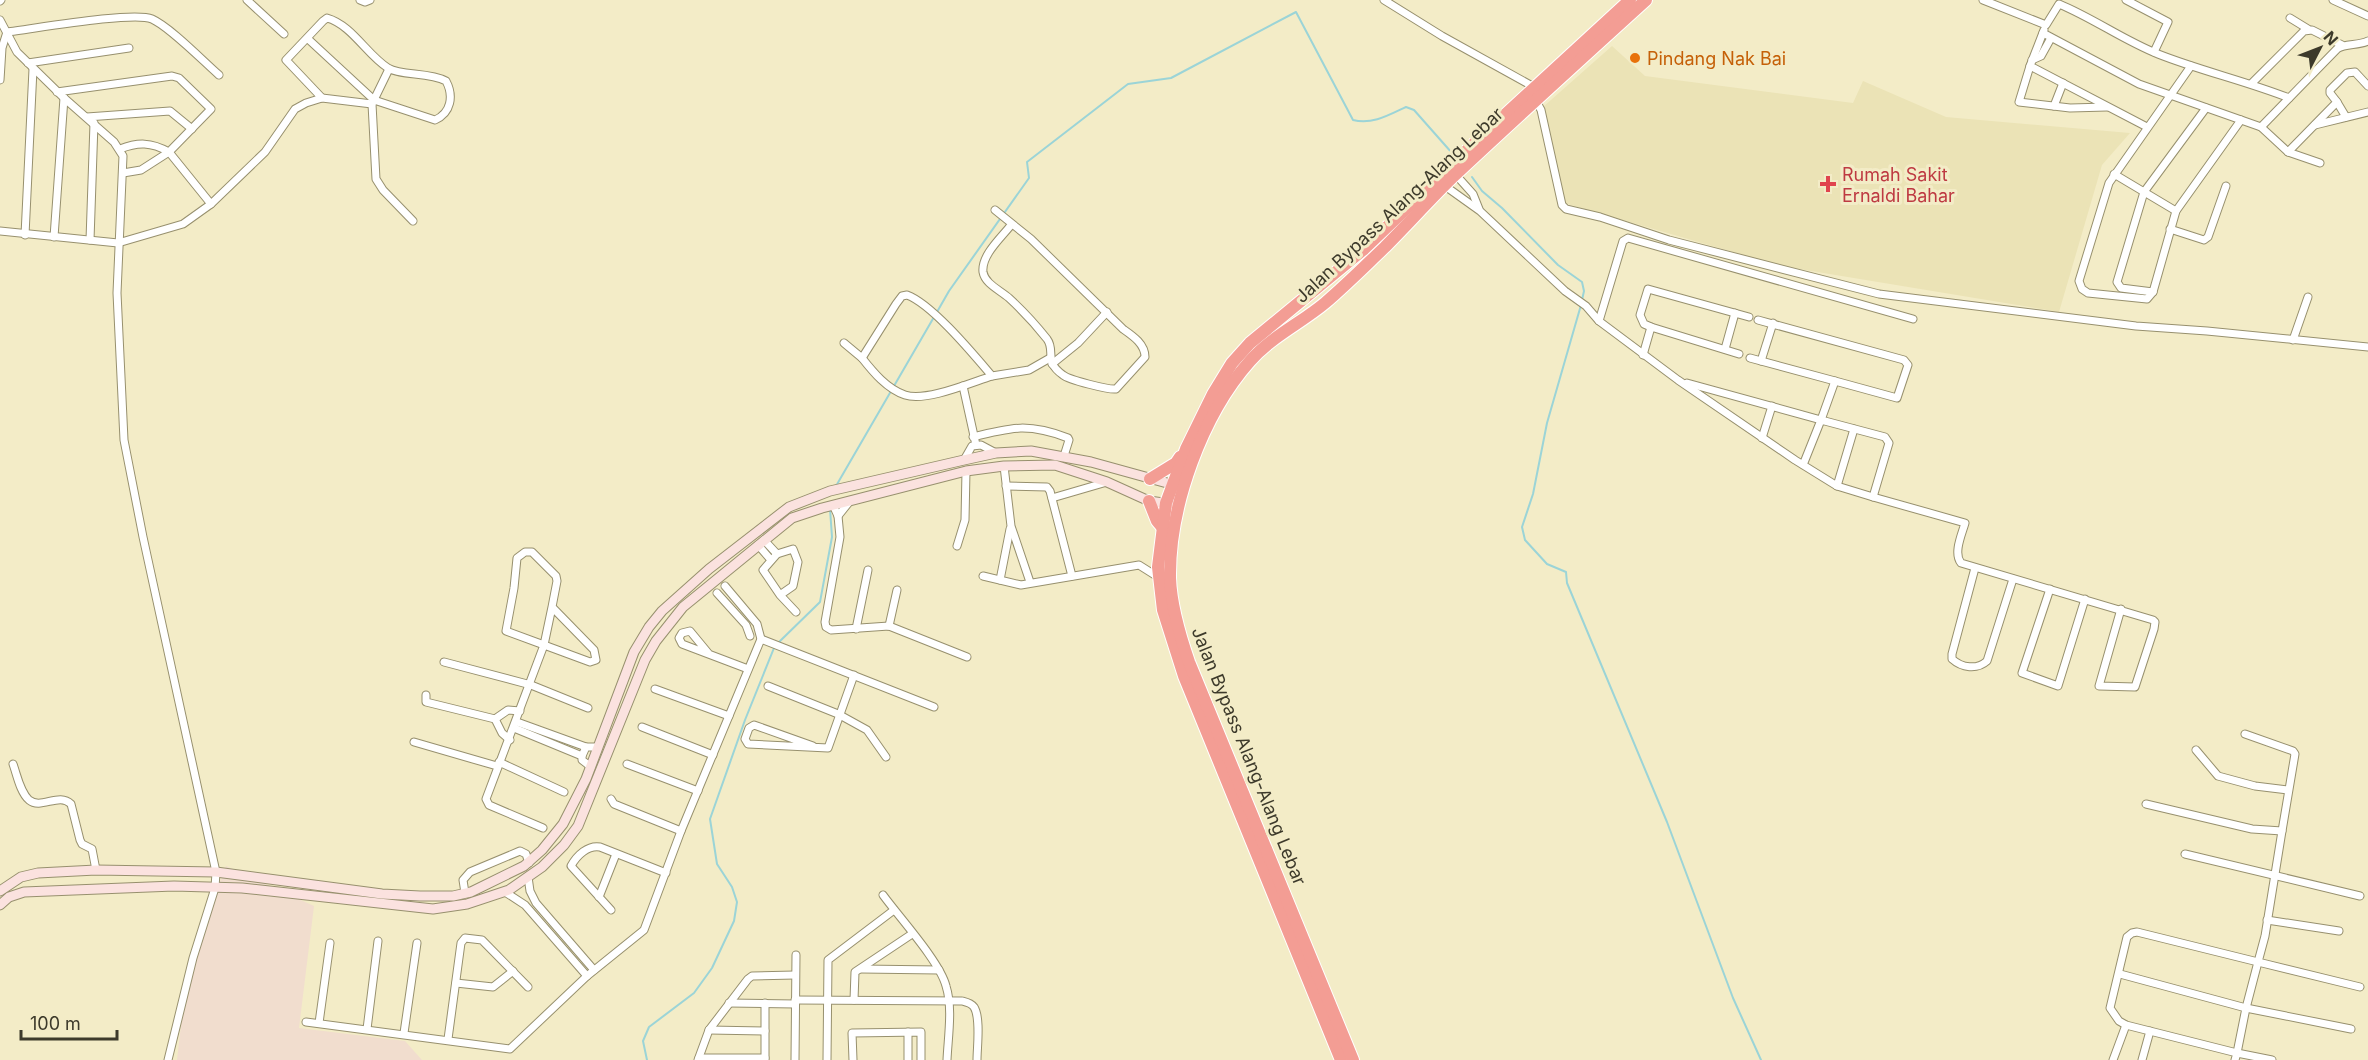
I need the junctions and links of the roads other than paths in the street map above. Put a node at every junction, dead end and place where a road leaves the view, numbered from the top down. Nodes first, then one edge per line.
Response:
1 (247, 0) edge
2 (360, 0) edge
3 (370, 0) edge
4 (1384, 0) edge
5 (1630, 0) edge
6 (1646, 0) edge
7 (1983, 0) edge
8 (2126, 0) edge
9 (2333, 0) edge
10 (2060, 2) edge
11 (2368, 16) edge
12 (2290, 18) dead end
13 (0, 20) edge
14 (2046, 25) junction
15 (2308, 29) junction
16 (7, 32) junction
17 (2043, 33) junction
18 (284, 34) dead end
19 (307, 38) junction
20 (2051, 38) junction
21 (2368, 42) edge
22 (2342, 45) junction
23 (1, 48) edge
24 (129, 48) dead end
25 (17, 52) junction
26 (2154, 52) junction
27 (2031, 63) junction
28 (30, 66) junction
29 (2191, 66) junction
30 (389, 69) junction
31 (219, 75) dead end
32 (0, 80) edge
33 (2063, 82) junction
34 (2252, 83) junction
35 (2368, 86) edge
36 (1534, 87) junction
37 (57, 92) junction
38 (2169, 96) junction
39 (64, 98) junction
40 (322, 98) junction
41 (2289, 98) junction
42 (1536, 101) junction
43 (373, 102) junction
44 (2337, 102) junction
45 (2054, 106) junction
46 (2109, 107) junction
47 (2206, 108) junction
48 (2368, 112) edge
49 (87, 117) junction
50 (2346, 117) junction
51 (2241, 120) junction
52 (94, 123) junction
53 (2315, 125) junction
54 (2147, 127) junction
55 (2261, 127) junction
56 (192, 129) junction
57 (120, 148) junction
58 (169, 152) junction
59 (2288, 152) junction
60 (2320, 163) dead end
61 (1459, 166) junction
62 (123, 173) junction
63 (2114, 174) junction
64 (1445, 186) junction
65 (2226, 186) dead end
66 (2144, 192) junction
67 (211, 204) junction
68 (1480, 211) junction
69 (2176, 211) junction
70 (998, 212) dead end
71 (413, 221) dead end
72 (1010, 223) junction
73 (2170, 229) junction
74 (0, 231) edge
75 (25, 235) junction
76 (54, 237) junction
77 (90, 240) junction
78 (118, 243) junction
79 (2153, 292) junction
80 (2308, 297) dead end
81 (1107, 312) junction
82 (1735, 313) junction
83 (1749, 317) dead end
84 (1913, 319) dead end
85 (1758, 320) dead end
86 (1599, 321) junction
87 (1773, 323) junction
88 (1651, 327) junction
89 (2293, 340) junction
90 (844, 343) dead end
91 (2368, 347) edge
92 (1725, 349) junction
93 (1740, 354) dead end
94 (1643, 355) junction
95 (862, 358) junction
96 (1750, 358) dead end
97 (1051, 361) junction
98 (1761, 362) junction
99 (992, 376) junction
100 (1678, 380) junction
101 (1835, 381) junction
102 (963, 386) junction
103 (1772, 406) junction
104 (1821, 420) junction
105 (1854, 429) junction
106 (973, 437) junction
107 (1762, 438) junction
108 (976, 445) junction
109 (1186, 449) junction
110 (996, 453) junction
111 (1064, 456) junction
112 (964, 460) junction
113 (1803, 465) junction
114 (1004, 466) junction
115 (966, 471) junction
116 (901, 475) junction
117 (888, 478) junction
118 (1147, 478) junction
119 (1107, 482) junction
120 (1006, 486) junction
121 (1178, 486) junction
122 (1837, 486) junction
123 (902, 487) junction
124 (890, 490) junction
125 (1873, 497) junction
126 (1052, 498) junction
127 (1145, 499) junction
128 (850, 501) junction
129 (1172, 505) junction
130 (829, 506) junction
131 (838, 516) junction
132 (1011, 526) junction
133 (1162, 527) junction
134 (761, 542) junction
135 (957, 546) dead end
136 (774, 557) junction
137 (1975, 568) junction
138 (867, 570) dead end
139 (721, 575) junction
140 (984, 576) dead end
141 (1072, 576) junction
142 (1158, 577) junction
143 (2013, 579) junction
144 (1000, 580) junction
145 (1030, 582) junction
146 (725, 586) junction
147 (706, 587) junction
148 (2050, 589) junction
149 (897, 590) dead end
150 (717, 593) junction
151 (780, 595) junction
152 (2085, 599) junction
153 (552, 607) junction
154 (2121, 609) junction
155 (796, 612) dead end
156 (753, 619) junction
157 (746, 625) junction
158 (889, 626) junction
159 (856, 629) junction
160 (750, 636) dead end
161 (761, 639) junction
162 (544, 645) junction
163 (709, 654) dead end
164 (968, 657) dead end
165 (444, 662) dead end
166 (748, 669) junction
167 (854, 675) junction
168 (531, 685) junction
169 (768, 686) dead end
170 (655, 689) dead end
171 (426, 695) dead end
172 (934, 707) dead end
173 (588, 708) dead end
174 (520, 711) junction
175 (838, 714) junction
176 (729, 716) junction
177 (495, 719) junction
178 (515, 725) junction
179 (642, 727) dead end
180 (2245, 734) dead end
181 (510, 740) junction
182 (414, 742) dead end
183 (813, 746) junction
184 (586, 747) junction
185 (597, 747) junction
186 (2196, 750) dead end
187 (713, 755) junction
188 (582, 756) junction
189 (886, 757) dead end
190 (13, 764) dead end
191 (498, 764) junction
192 (627, 764) dead end
193 (591, 767) junction
194 (2288, 790) junction
195 (698, 791) junction
196 (564, 792) dead end
197 (577, 799) junction
198 (611, 799) dead end
199 (589, 804) junction
200 (2146, 804) dead end
201 (543, 828) dead end
202 (681, 831) junction
203 (2282, 831) junction
204 (2185, 854) dead end
205 (616, 855) junction
206 (529, 862) junction
207 (96, 870) junction
208 (216, 873) junction
209 (666, 873) junction
210 (2275, 876) junction
211 (528, 877) junction
212 (215, 888) junction
213 (0, 891) edge
214 (530, 891) junction
215 (505, 892) junction
216 (465, 893) junction
217 (883, 895) dead end
218 (2360, 896) dead end
219 (599, 897) junction
220 (516, 899) junction
221 (0, 905) edge
222 (610, 910) dead end
223 (894, 910) junction
224 (2267, 920) junction
225 (2339, 932) dead end
226 (912, 934) junction
227 (378, 941) dead end
228 (330, 943) dead end
229 (417, 943) dead end
230 (796, 955) dead end
231 (2258, 962) junction
232 (859, 969) junction
233 (594, 970) junction
234 (939, 970) junction
235 (513, 971) junction
236 (2120, 974) junction
237 (795, 975) junction
238 (587, 976) junction
239 (456, 982) junction
240 (528, 987) dead end
241 (2360, 987) dead end
242 (827, 1000) junction
243 (854, 1000) junction
244 (949, 1000) junction
245 (795, 1002) junction
246 (729, 1003) junction
247 (765, 1003) junction
248 (2246, 1008) junction
249 (306, 1022) dead end
250 (319, 1023) junction
251 (2126, 1025) junction
252 (367, 1029) junction
253 (2352, 1029) dead end
254 (709, 1030) junction
255 (765, 1031) junction
256 (2150, 1031) junction
257 (908, 1032) junction
258 (404, 1033) junction
259 (448, 1040) junction
260 (2236, 1056) edge
261 (698, 1059) edge
262 (765, 1059) edge
263 (168, 1060) edge
264 (795, 1060) edge
265 (827, 1060) edge
266 (853, 1060) edge
267 (908, 1060) edge
268 (921, 1060) edge
269 (947, 1060) edge
270 (977, 1060) edge
271 (1341, 1060) edge
272 (1353, 1060) edge
273 (2113, 1060) edge
274 (2142, 1060) edge
275 (2271, 1060) edge

1 - 18 street
2 - 3 street
4 - 36 street
5 - 36 highway, Jalan Bypass Alang-Alang Lebar
6 - 42 highway, Jalan Bypass Alang-Alang Lebar
7 - 14 street
8 - 26 street
9 - 11 street
10 - 14 street
10 - 26 street
12 - 15 street
13 - 16 street
14 - 17 street
15 - 22 street
15 - 34 street
16 - 23 street
16 - 25 street
16 - 31 street
17 - 20 street
17 - 27 street
19 - 30 street
19 - 40 street
19 - 43 street
20 - 27 street
20 - 38 street
21 - 22 street
22 - 41 street
23 - 25 street
23 - 32 street
24 - 28 street
25 - 28 street
26 - 29 street
27 - 33 street
27 - 45 street
28 - 37 street
28 - 75 street
29 - 34 street
29 - 38 street
30 - 43 street
30 - 43 street
33 - 45 street
33 - 46 street
34 - 41 street
35 - 44 street
36 - 61 highway, Jalan Bypass Alang-Alang Lebar
37 - 39 street
37 - 56 street
38 - 47 street
38 - 54 street
39 - 49 street
39 - 76 street
40 - 43 street
40 - 67 street
41 - 55 street
42 - 61 highway, Jalan Bypass Alang-Alang Lebar
42 - 89 street
43 - 71 street
44 - 50 street
44 - 53 street
45 - 46 street
46 - 54 street
47 - 51 street
47 - 66 street
48 - 50 street
49 - 52 street
49 - 56 street
50 - 53 street
51 - 55 street
51 - 69 street
52 - 57 street
52 - 77 street
53 - 59 street
54 - 63 street
55 - 59 street
56 - 58 street
57 - 58 street
57 - 62 street
58 - 62 street
58 - 67 street
59 - 60 street
61 - 64 highway, Jalan Bypass Alang-Alang Lebar
61 - 68 street
61 - 109 highway, Jalan Bypass Alang-Alang Lebar
62 - 78 street
63 - 66 street
63 - 79 street
64 - 68 street
64 - 121 highway, Jalan Bypass Alang-Alang Lebar
65 - 73 street
66 - 69 street
66 - 79 street
67 - 78 street
68 - 86 street
69 - 73 street
70 - 72 street
72 - 81 street
72 - 97 street
73 - 79 street
74 - 75 street
75 - 76 street
76 - 77 street
77 - 78 street
78 - 208 street
80 - 89 street
81 - 97 street
81 - 97 street
82 - 83 street
82 - 88 street
82 - 92 street
84 - 86 street
85 - 87 street
86 - 94 street
87 - 98 street
87 - 101 street
88 - 92 street
88 - 94 street
89 - 91 street
90 - 95 street
92 - 93 street
94 - 100 street
95 - 99 street
95 - 102 street
96 - 98 street
97 - 99 street
98 - 101 street
99 - 102 street
100 - 103 street
100 - 107 street
101 - 104 street
102 - 106 street
103 - 104 street
103 - 107 street
104 - 105 street
104 - 113 street
105 - 122 street
105 - 125 street
106 - 108 street
106 - 111 street
107 - 113 street
108 - 110 street
108 - 112 street
109 - 118 highway
109 - 121 highway, Jalan Bypass Alang-Alang Lebar
110 - 111 street
110 - 112 street
111 - 118 street
112 - 116 street
113 - 122 street
114 - 115 street
114 - 119 street
114 - 120 street
115 - 123 street
115 - 135 street
116 - 117 street
116 - 123 street
117 - 124 street
117 - 185 street
118 - 121 street
118 - 127 street
119 - 126 street
119 - 127 street
120 - 126 street
120 - 132 street
121 - 129 highway, Jalan Bypass Alang-Alang Lebar
122 - 125 street
123 - 124 street
124 - 128 street
125 - 137 street
126 - 141 street
127 - 129 street
127 - 133 highway
128 - 130 street
128 - 131 street
129 - 133 highway, Jalan Bypass Alang-Alang Lebar
129 - 272 highway, Jalan Bypass Alang-Alang Lebar
130 - 131 street
130 - 134 street
131 - 159 street
132 - 144 street
132 - 145 street
133 - 142 highway, Jalan Bypass Alang-Alang Lebar
134 - 136 street
134 - 139 street
136 - 151 street
136 - 151 street
137 - 143 street
137 - 143 street
138 - 159 street
139 - 146 street
139 - 147 street
140 - 144 street
141 - 142 street
141 - 145 street
142 - 271 highway, Jalan Bypass Alang-Alang Lebar
143 - 148 street
144 - 145 street
146 - 150 street
146 - 156 street
147 - 150 street
147 - 199 street
148 - 152 street
148 - 152 street
149 - 158 street
150 - 157 street
151 - 155 street
152 - 154 street
153 - 162 street
153 - 162 street
153 - 162 street
154 - 154 street
156 - 157 street
156 - 161 street
157 - 160 street
158 - 159 street
158 - 164 street
161 - 166 street
161 - 167 street
162 - 168 street
163 - 166 street
165 - 168 street
166 - 176 street
167 - 172 street
167 - 175 street
168 - 173 street
168 - 174 street
169 - 175 street
170 - 176 street
171 - 177 street
174 - 177 street
174 - 178 street
175 - 183 street
175 - 189 street
176 - 187 street
177 - 181 street
178 - 181 street
178 - 184 street
178 - 188 street
179 - 187 street
180 - 194 street
181 - 191 street
182 - 191 street
183 - 183 street
184 - 185 street
184 - 188 street
185 - 193 street
186 - 194 street
187 - 195 street
188 - 193 street
190 - 207 street
191 - 196 street
191 - 201 street
192 - 195 street
193 - 197 street
194 - 203 street
195 - 202 street
197 - 199 street
197 - 206 street
198 - 202 street
199 - 211 street
200 - 203 street
202 - 209 street
203 - 210 street
204 - 210 street
205 - 209 street
205 - 219 street
205 - 219 street
206 - 216 street
206 - 216 street
207 - 208 street
207 - 213 street
208 - 212 street
208 - 216 street
209 - 233 street
210 - 218 street
210 - 224 street
211 - 214 street
211 - 215 street
212 - 215 street
212 - 221 street
212 - 263 street
214 - 220 street
214 - 233 street
215 - 220 street
217 - 223 street
219 - 222 street
220 - 238 street
223 - 226 street
223 - 242 street
224 - 225 street
224 - 231 street
226 - 232 street
226 - 234 street
227 - 252 street
228 - 250 street
229 - 258 street
230 - 237 street
231 - 236 street
231 - 241 street
231 - 248 street
232 - 234 street
232 - 243 street
233 - 238 street
234 - 244 street
235 - 239 street
235 - 239 street
235 - 240 street
236 - 248 street
236 - 251 street
237 - 245 street
237 - 246 street
238 - 259 street
239 - 259 street
242 - 243 street
242 - 245 street
242 - 265 street
243 - 244 street
244 - 269 street
244 - 270 street
245 - 247 street
245 - 264 street
246 - 247 street
246 - 254 street
247 - 255 street
248 - 253 street
248 - 260 street
249 - 250 street
250 - 252 street
251 - 256 street
251 - 273 street
252 - 258 street
254 - 255 street
254 - 261 street
255 - 262 street
256 - 260 street
256 - 274 street
257 - 266 street
257 - 267 street
257 - 268 street
258 - 259 street
260 - 275 street
261 - 262 street

